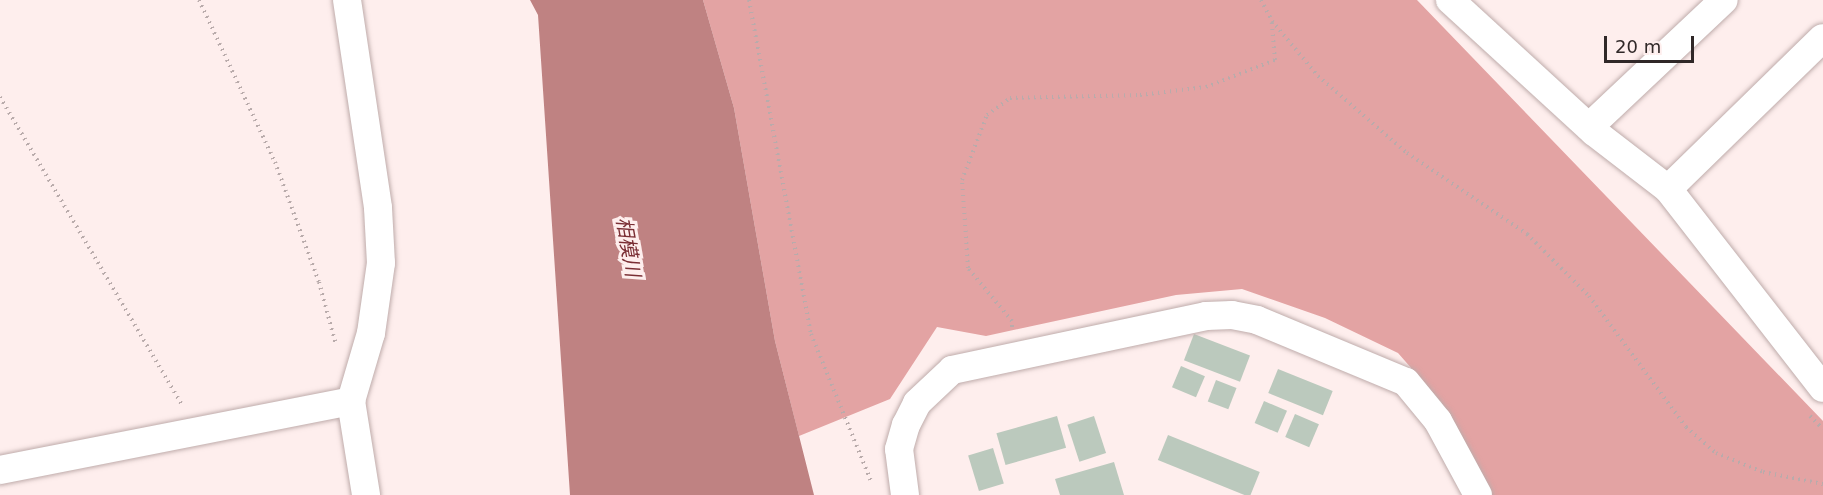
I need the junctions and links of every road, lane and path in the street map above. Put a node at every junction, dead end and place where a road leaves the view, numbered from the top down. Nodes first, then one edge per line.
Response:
1 (199, 0) edge
2 (347, 0) edge
3 (749, 0) edge
4 (1260, 0) edge
5 (1450, 0) edge
6 (1724, 0) edge
7 (1272, 21) junction
8 (1823, 38) edge
9 (0, 97) edge
10 (1589, 127) junction
11 (1668, 189) junction
12 (339, 358) dead end
13 (1001, 359) junction
14 (1823, 388) edge
15 (351, 401) junction
16 (198, 431) junction
17 (0, 470) edge
18 (1823, 484) edge
19 (875, 489) dead end
20 (366, 495) edge
21 (906, 495) edge
22 (1478, 495) edge

1 - 12 path
2 - 15 street
3 - 19 path
4 - 7 path
5 - 10 street
6 - 10 street
7 - 13 path
7 - 18 path
8 - 11 street
9 - 16 path
10 - 11 street
11 - 14 street
13 - 21 street
13 - 22 street
15 - 16 street
15 - 20 street
16 - 17 street

